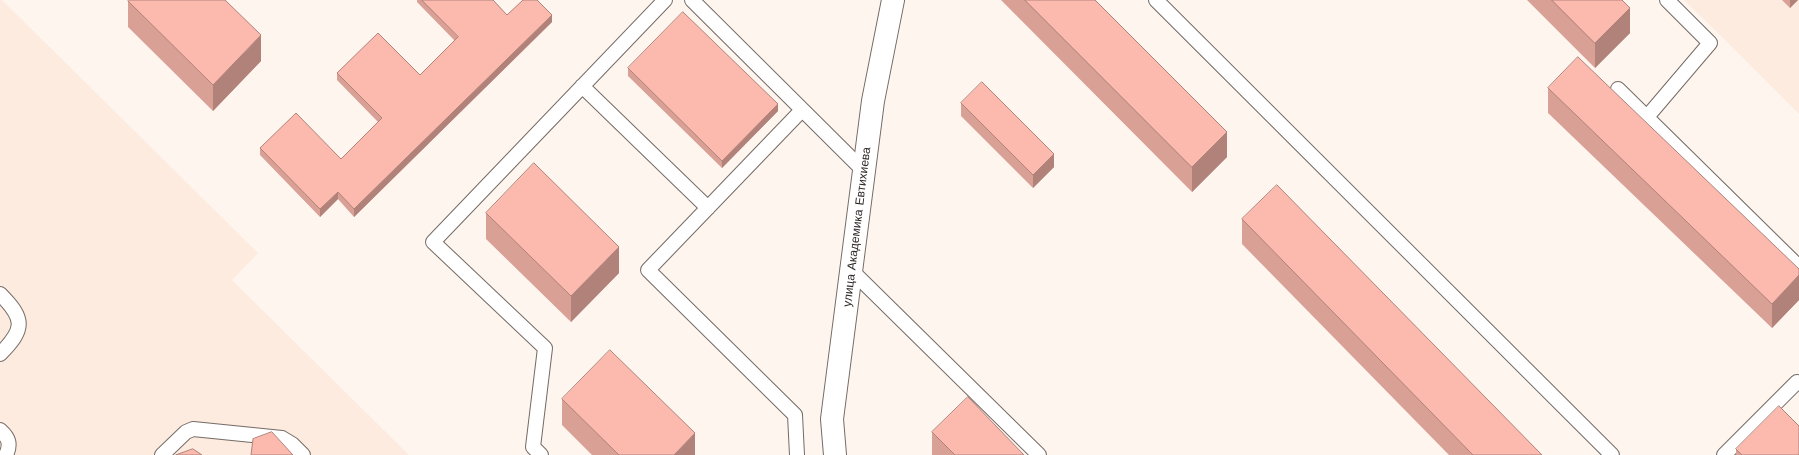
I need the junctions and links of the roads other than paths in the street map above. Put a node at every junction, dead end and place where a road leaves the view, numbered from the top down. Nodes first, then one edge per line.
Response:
1 (665, 0) edge
2 (692, 0) edge
3 (892, 0) edge
4 (1156, 0) edge
5 (1668, 0) edge
6 (582, 86) junction
7 (1618, 89) dead end
8 (802, 110) junction
9 (1647, 117) junction
10 (864, 171) junction
11 (708, 208) junction
12 (1799, 267) edge
13 (852, 270) junction
14 (0, 294) edge
15 (0, 354) edge
16 (1798, 382) edge
17 (0, 430) edge
18 (6, 455) edge
19 (162, 455) edge
20 (303, 455) edge
21 (541, 455) edge
22 (798, 455) edge
23 (835, 455) edge
24 (1038, 455) edge
25 (1612, 455) edge
26 (1724, 455) edge

1 - 6 lane
2 - 8 lane
3 - 10 street, улица Академика Евтихиева
4 - 25 lane
5 - 9 lane
6 - 11 lane
6 - 21 lane
7 - 9 lane
8 - 10 lane
8 - 11 lane
9 - 12 lane
10 - 13 street, улица Академика Евтихиева
11 - 22 lane
13 - 23 street, улица Академика Евтихиева
13 - 24 lane
14 - 15 lane
16 - 26 lane
17 - 18 lane
19 - 20 lane

